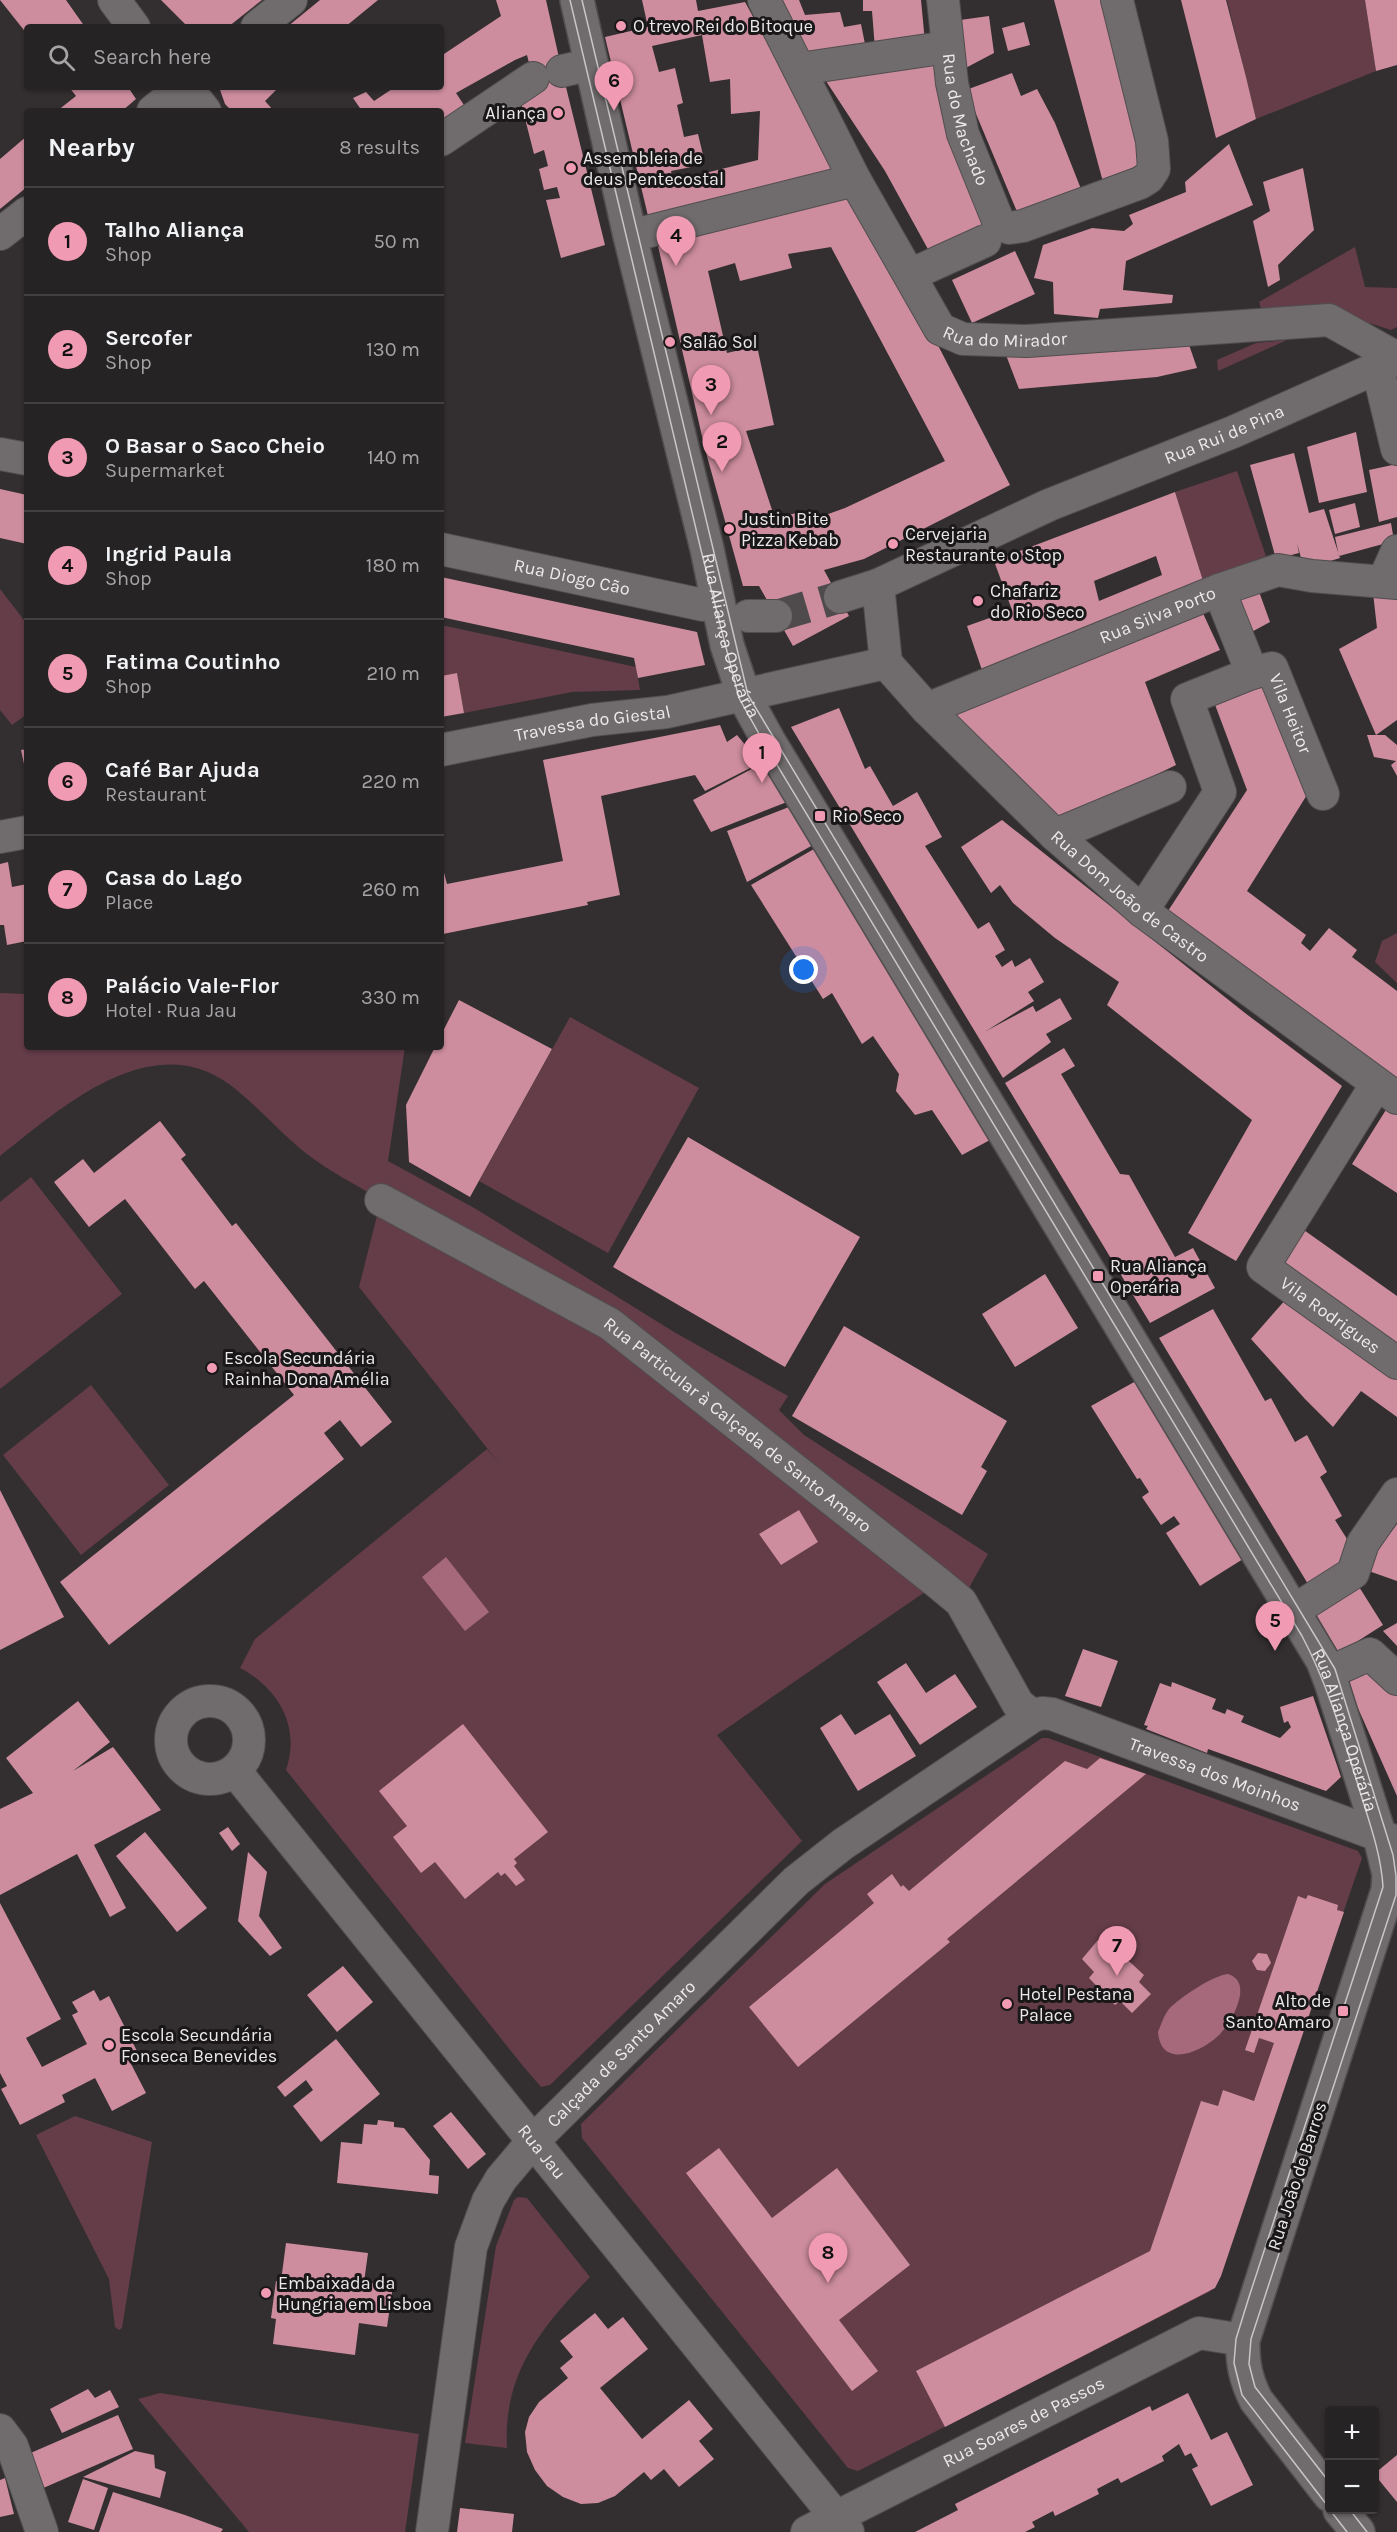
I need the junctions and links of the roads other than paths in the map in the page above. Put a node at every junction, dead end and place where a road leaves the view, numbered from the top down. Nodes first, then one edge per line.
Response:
1 (114, 0) edge
2 (291, 0) edge
3 (577, 0) edge
4 (764, 0) edge
5 (943, 0) edge
6 (1117, 0) edge
7 (132, 24) edge
8 (261, 24) edge
9 (948, 46) junction
10 (798, 69) junction
11 (562, 71) junction
12 (178, 90) edge
13 (183, 90) edge
14 (157, 108) edge
15 (203, 108) edge
16 (444, 138) edge
17 (855, 180) junction
18 (24, 215) edge
19 (0, 234) edge
20 (997, 234) junction
21 (630, 236) junction
22 (910, 275) junction
23 (1390, 361) edge
24 (1397, 449) edge
25 (0, 454) edge
26 (24, 458) edge
27 (444, 550) edge
28 (1397, 551) edge
29 (1391, 582) edge
30 (878, 585) junction
31 (1219, 590) junction
32 (840, 597) tunnel mouth
33 (703, 605) dead end
34 (886, 663) junction
35 (1251, 673) junction
36 (744, 696) junction
37 (927, 709) junction
38 (444, 749) edge
39 (1170, 787) dead end
40 (1323, 794) dead end
41 (24, 833) edge
42 (1055, 835) junction
43 (0, 837) edge
44 (1142, 911) junction
45 (1387, 1092) edge
46 (381, 1200) dead end
47 (1397, 1363) edge
48 (1397, 1494) edge
49 (1293, 1611) junction
50 (1328, 1673) junction
51 (1397, 1679) edge
52 (1033, 1716) junction
53 (235, 1771) dead end
54 (1389, 1839) edge
55 (532, 2141) junction
56 (1244, 2340) junction
57 (0, 2430) edge
58 (1325, 2490) edge
59 (1344, 2514) edge
60 (842, 2525) edge
61 (42, 2532) edge
62 (432, 2532) edge
63 (807, 2532) edge
64 (1358, 2532) edge

1 - 7 street
2 - 8 street
3 - 11 street, Rua Aliança Operária
4 - 10 street, Rua do Mirador
5 - 9 street, Rua do Machado
6 - 20 street
9 - 10 street
9 - 20 street, Rua do Machado
10 - 17 street, Rua do Mirador
11 - 16 street
11 - 21 street, Rua Aliança Operária
12 - 14 street
13 - 15 street
17 - 21 street
17 - 22 street, Rua do Mirador
18 - 19 street
20 - 22 street
21 - 36 street, Rua Aliança Operária
22 - 23 street, Rua do Mirador
23 - 24 street
23 - 30 street, Rua Rui de Pina
25 - 26 street
27 - 33 street, Rua Diogo Cão
28 - 29 street
29 - 31 street, Rua Silva Porto
30 - 32 street, Rua Rui de Pina
30 - 34 street
31 - 35 street, Vila Heitor
31 - 37 street, Rua Silva Porto
34 - 36 street, Travessa do Giestal
34 - 37 street, Rua Dom João de Castro
35 - 40 street, Vila Heitor
35 - 44 street
36 - 38 street, Travessa do Giestal
36 - 49 street, Rua Aliança Operária
37 - 42 street, Rua Dom João de Castro
39 - 42 street
41 - 43 street
42 - 44 street, Rua Dom João de Castro
44 - 45 street, Rua Dom João de Castro
45 - 47 street, Vila Rodrigues
46 - 52 street, Rua Particular à Calçada de Santo Amaro
48 - 49 street
49 - 50 street, Rua Aliança Operária
50 - 51 street
50 - 54 street, Rua Aliança Operária
52 - 54 street, Travessa dos Moinhos
52 - 55 street, Calçada de Santo Amaro
53 - 55 street, Rua Jau
54 - 56 street, Rua João de Barros
55 - 60 street, Rua Jau
55 - 62 street, Calçada de Santo Amaro
56 - 58 street, Rua João de Barros
56 - 60 street, Rua Soares de Passos
57 - 61 street
59 - 64 street
60 - 63 street, Rua Soares de Passos

